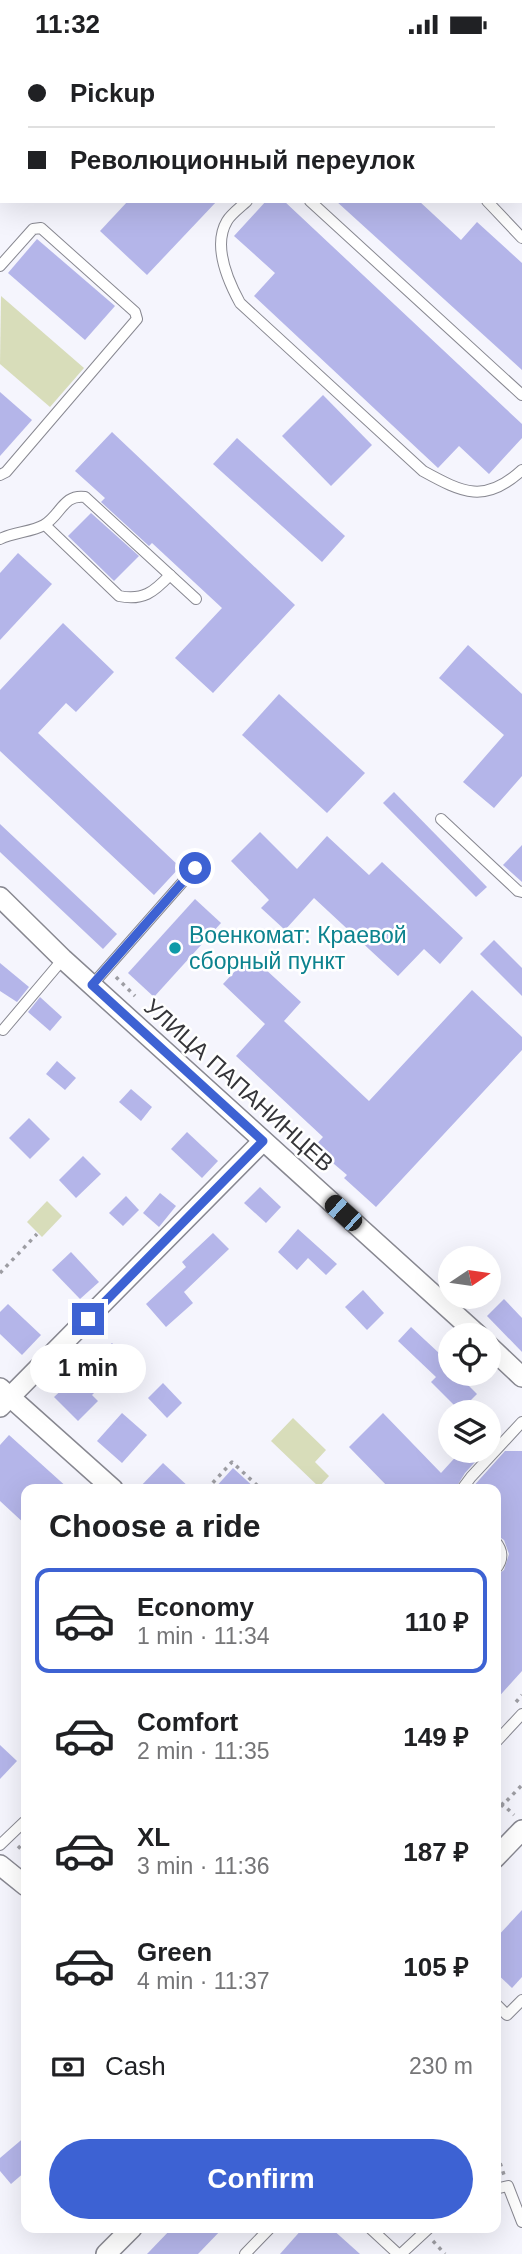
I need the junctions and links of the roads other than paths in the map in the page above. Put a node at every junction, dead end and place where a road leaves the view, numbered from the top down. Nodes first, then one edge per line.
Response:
1 (245, 203) edge
2 (312, 203) edge
3 (489, 203) edge
4 (522, 238) edge
5 (0, 266) edge
6 (522, 395) edge
7 (522, 470) edge
8 (0, 475) edge
9 (45, 524) junction
10 (0, 538) edge
11 (170, 575) junction
12 (195, 599) dead end
13 (441, 819) dead end
14 (195, 868) dead end
15 (522, 892) edge
16 (0, 897) edge
17 (63, 959) junction
18 (92, 985) junction
19 (3, 1030) dead end
20 (263, 1141) junction
21 (465, 1323) edge
22 (501, 1357) edge
23 (522, 1377) edge
24 (4, 1397) edge
25 (522, 1422) edge
26 (107, 1484) edge
27 (466, 1484) edge
28 (522, 1714) edge
29 (501, 1737) edge
30 (21, 1825) edge
31 (521, 1831) edge
32 (0, 1845) edge
33 (501, 1847) edge
34 (0, 1865) edge
35 (21, 1882) edge
36 (522, 2000) edge
37 (501, 2009) edge
38 (501, 2188) edge
39 (522, 2222) edge
40 (127, 2233) edge
41 (265, 2233) edge
42 (376, 2233) edge
43 (423, 2233) edge
44 (106, 2254) edge
45 (245, 2254) edge
46 (400, 2254) edge

1 - 7 lane
2 - 6 lane
3 - 4 lane
5 - 8 lane
9 - 10 lane
9 - 11 lane
9 - 11 lane
11 - 12 lane
13 - 15 lane
14 - 18 lane
16 - 17 street, УЛИЦА ПАПАНИНЦЕВ
17 - 18 street, УЛИЦА ПАПАНИНЦЕВ
17 - 19 lane
18 - 20 street, УЛИЦА ПАПАНИНЦЕВ
20 - 21 street, УЛИЦА ПАПАНИНЦЕВ
20 - 24 street
22 - 23 street
24 - 26 street
25 - 27 lane
28 - 29 lane
30 - 32 lane
31 - 33 street
34 - 35 street
36 - 37 lane
38 - 39 lane
40 - 44 street
41 - 45 lane
42 - 46 lane
43 - 46 lane

